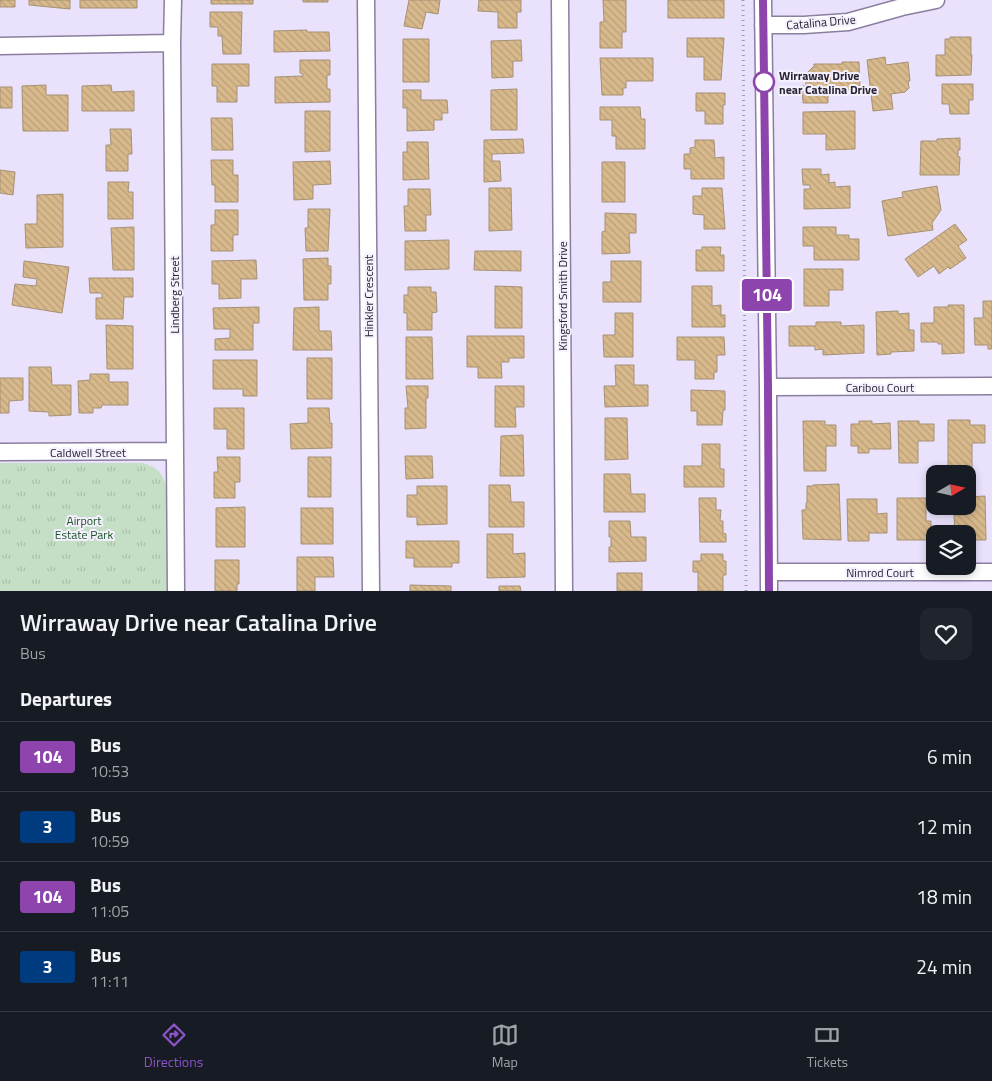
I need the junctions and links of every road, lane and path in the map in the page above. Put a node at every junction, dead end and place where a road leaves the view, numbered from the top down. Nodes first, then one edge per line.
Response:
1 (173, 0) edge
2 (366, 0) edge
3 (560, 0) edge
4 (743, 0) edge
5 (763, 0) edge
6 (936, 0) edge
7 (763, 25) junction
8 (172, 43) junction
9 (0, 46) edge
10 (992, 386) edge
11 (768, 387) junction
12 (0, 452) edge
13 (175, 452) junction
14 (769, 572) junction
15 (992, 572) edge
16 (176, 591) edge
17 (371, 591) edge
18 (564, 591) edge
19 (746, 591) edge
20 (769, 591) edge

1 - 8 street, Lindberg Street
2 - 17 street, Hinkler Crescent
3 - 18 street, Kingsford Smith Drive
4 - 19 path
5 - 7 street
6 - 7 street, Catalina Drive
7 - 11 street
8 - 9 street
8 - 13 street, Lindberg Street
10 - 11 street, Caribou Court
11 - 14 street
12 - 13 street, Caldwell Street
13 - 16 street, Lindberg Street
14 - 15 street, Nimrod Court
14 - 20 street

